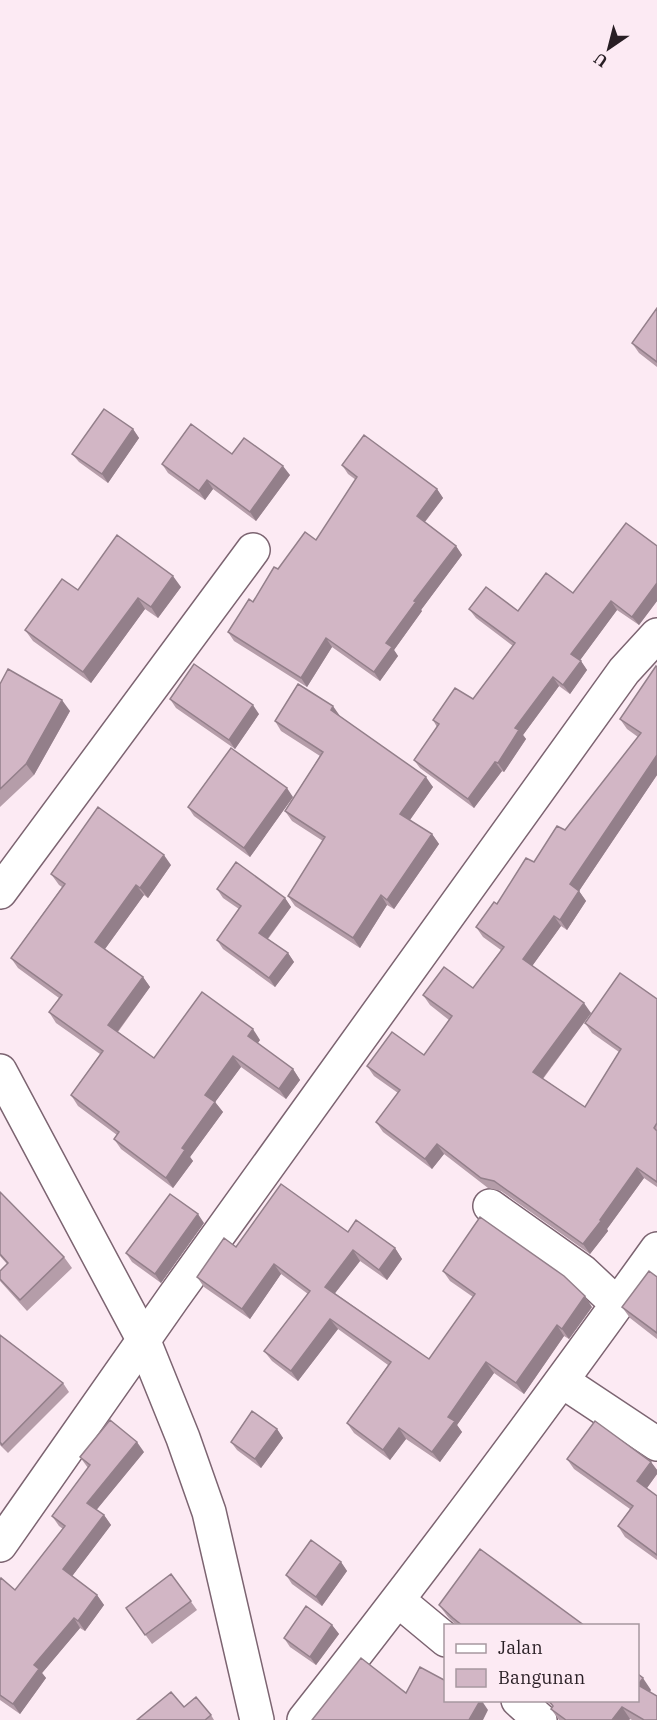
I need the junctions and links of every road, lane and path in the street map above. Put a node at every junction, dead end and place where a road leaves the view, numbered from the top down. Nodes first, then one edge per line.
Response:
1 (253, 550) dead end
2 (657, 635) edge
3 (0, 892) edge
4 (0, 1071) edge
5 (490, 1206) dead end
6 (657, 1249) edge
7 (617, 1304) junction
8 (143, 1339) junction
9 (562, 1381) junction
10 (657, 1444) edge
11 (0, 1545) edge
12 (399, 1601) junction
13 (444, 1638) edge
14 (519, 1702) edge
15 (257, 1720) edge
16 (304, 1720) edge
17 (540, 1720) edge

1 - 3 street
2 - 8 street
4 - 8 street
5 - 7 street
6 - 7 street
7 - 9 street
8 - 11 street
8 - 15 street
9 - 10 street
9 - 12 street
12 - 13 street
12 - 16 street
14 - 17 street

